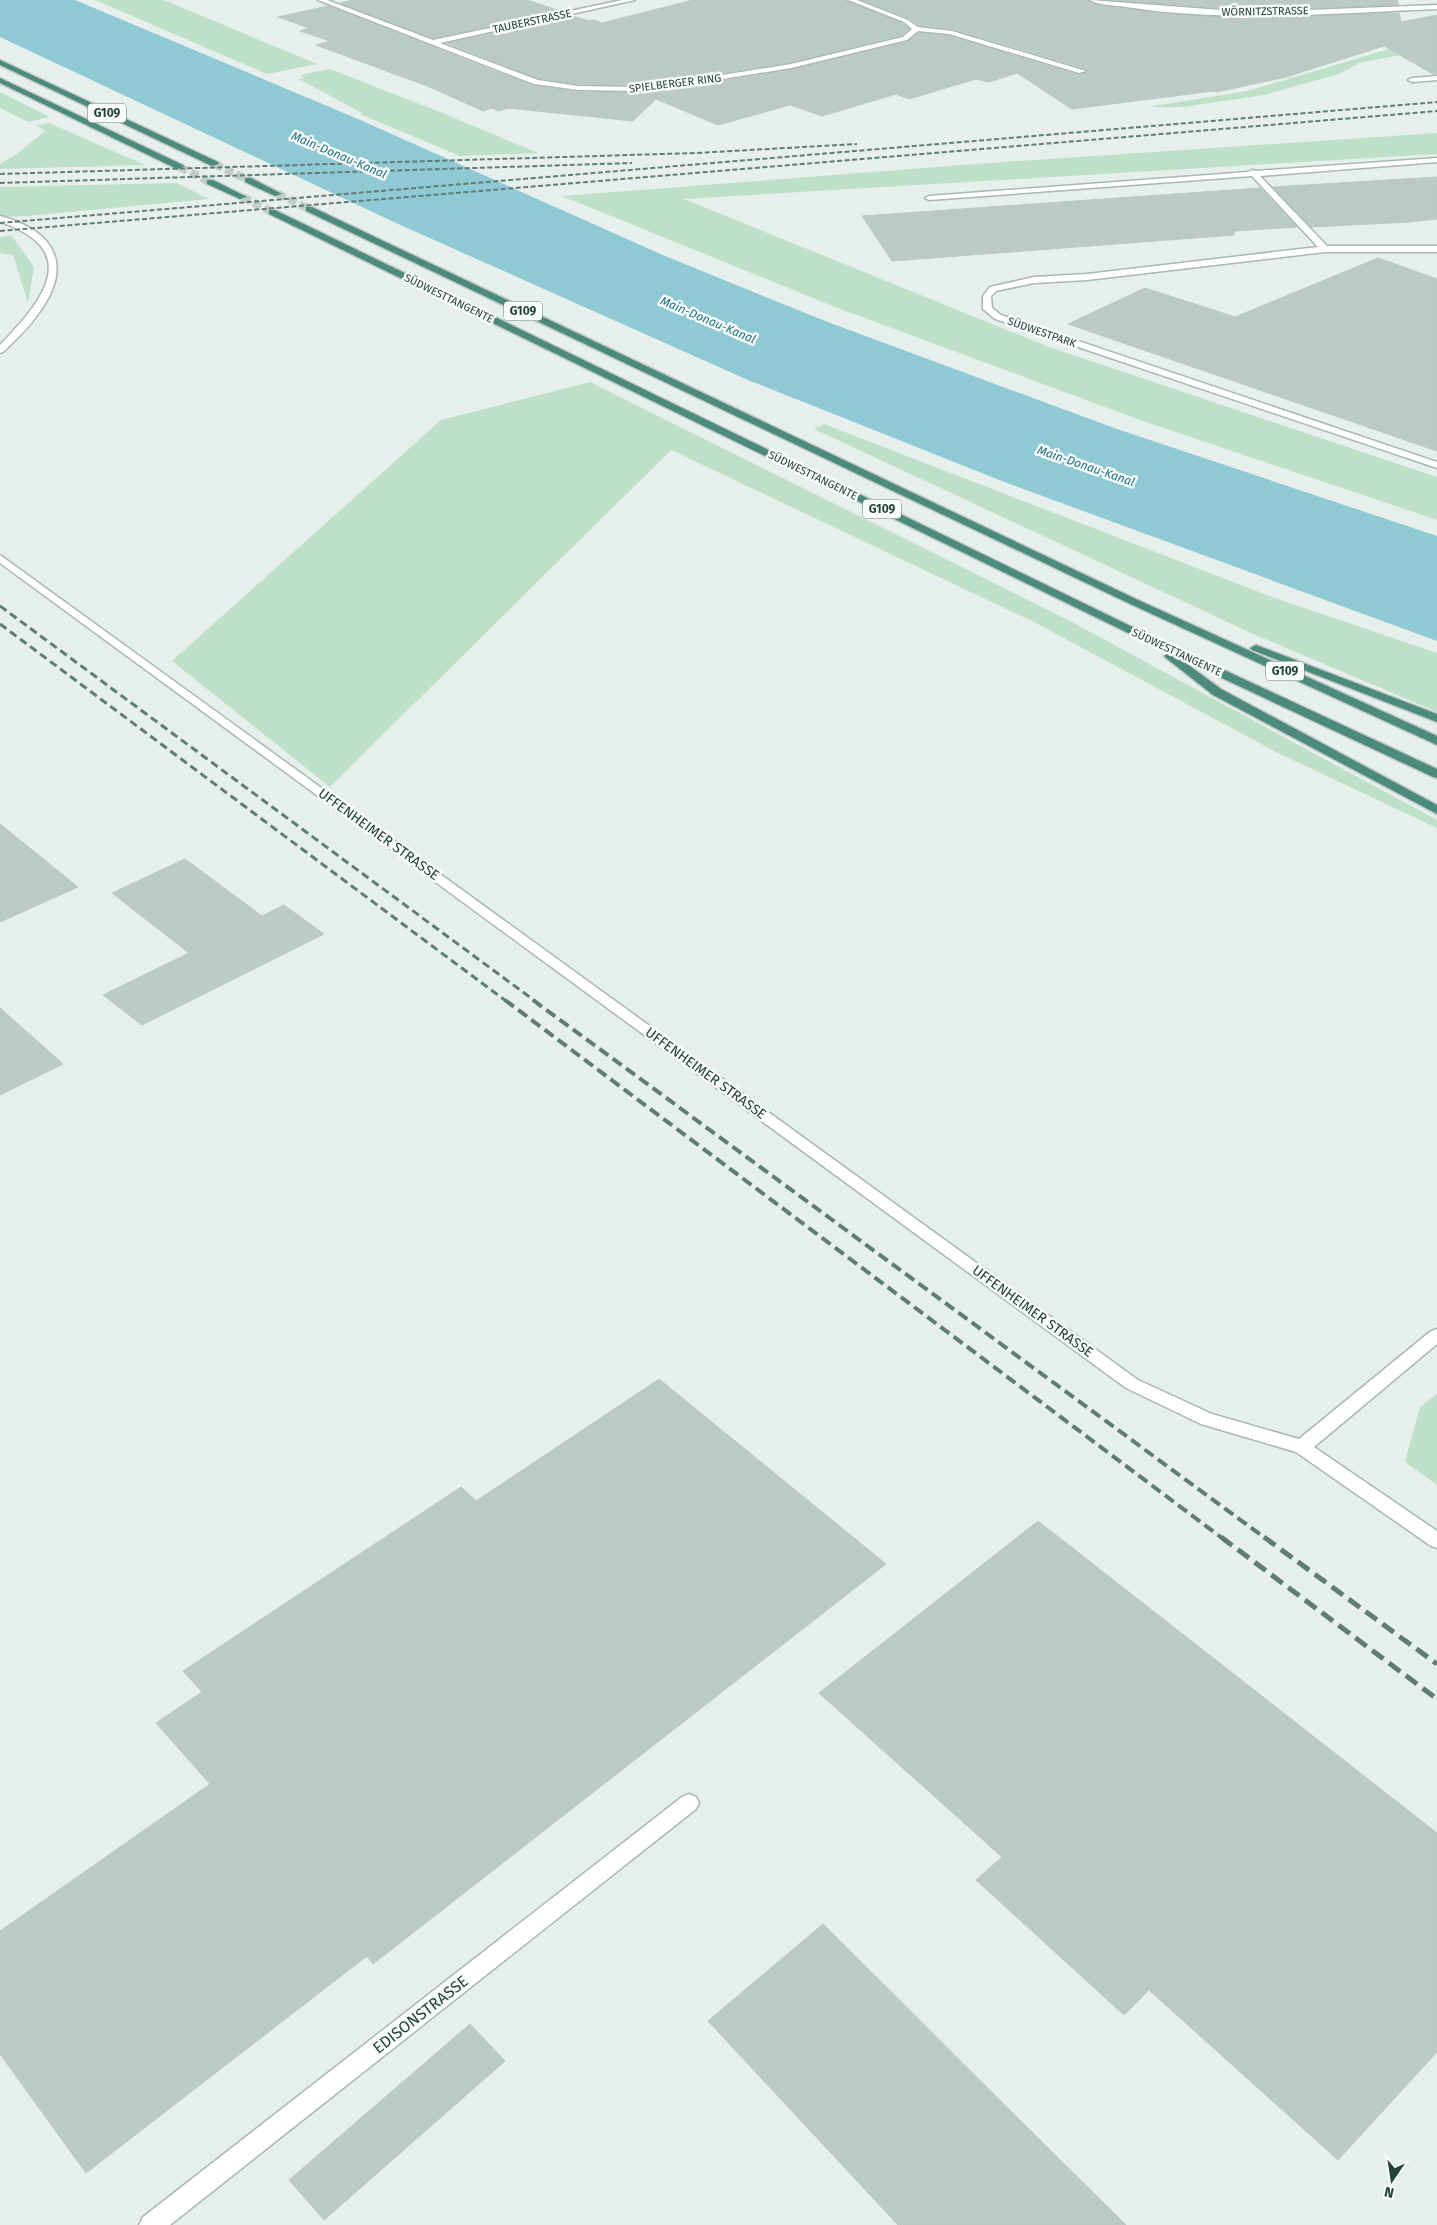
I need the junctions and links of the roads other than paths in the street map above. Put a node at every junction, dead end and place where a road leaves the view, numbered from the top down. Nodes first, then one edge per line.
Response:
1 (321, 0) edge
2 (588, 0) edge
3 (632, 0) edge
4 (851, 0) edge
5 (1093, 0) edge
6 (603, 5) junction
7 (1345, 5) dead end
8 (1437, 6) edge
9 (1352, 10) junction
10 (916, 29) junction
11 (433, 42) junction
12 (0, 62) edge
13 (1082, 71) dead end
14 (1437, 78) edge
15 (0, 80) edge
16 (1412, 80) dead end
17 (1437, 160) edge
18 (215, 164) tunnel mouth
19 (180, 167) tunnel mouth
20 (1252, 172) junction
21 (248, 180) tunnel mouth
22 (210, 182) tunnel mouth
23 (278, 194) tunnel mouth
24 (243, 197) tunnel mouth
25 (929, 198) dead end
26 (309, 209) tunnel mouth
27 (272, 212) tunnel mouth
28 (0, 219) edge
29 (1437, 248) edge
30 (1325, 249) junction
31 (0, 350) edge
32 (1437, 465) edge
33 (0, 558) edge
34 (1132, 601) junction
35 (1147, 638) junction
36 (1437, 718) edge
37 (1437, 741) edge
38 (1437, 774) edge
39 (1437, 810) edge
40 (1437, 1335) edge
41 (1302, 1447) junction
42 (1437, 1541) edge
43 (689, 1803) dead end
44 (151, 2225) edge

1 - 11 street, SPIELBERGER RING
2 - 6 street
3 - 6 street, TAUBERSTRASSE
4 - 10 street
5 - 9 street, WÖRNITZSTRASSE
6 - 11 street, TAUBERSTRASSE
7 - 9 street
8 - 9 street, WÖRNITZSTRASSE
10 - 11 street, SPIELBERGER RING
10 - 13 street
12 - 18 highway, G109
14 - 16 street
15 - 19 highway, G109
17 - 20 street
20 - 25 street
20 - 30 street
21 - 23 highway
22 - 24 highway
26 - 34 highway, SÜDWESTTANGENTE / G109
27 - 35 highway, SÜDWESTTANGENTE / G109
28 - 31 street
29 - 30 street, SÜDWESTPARK
30 - 32 street, SÜDWESTPARK
33 - 41 street, UFFENHEIMER STRASSE
34 - 36 highway
34 - 37 highway, SÜDWESTTANGENTE / G109
35 - 38 highway, SÜDWESTTANGENTE / G109
35 - 39 highway
40 - 41 street
41 - 42 street, UFFENHEIMER STRASSE
43 - 44 street, EDISONSTRASSE

